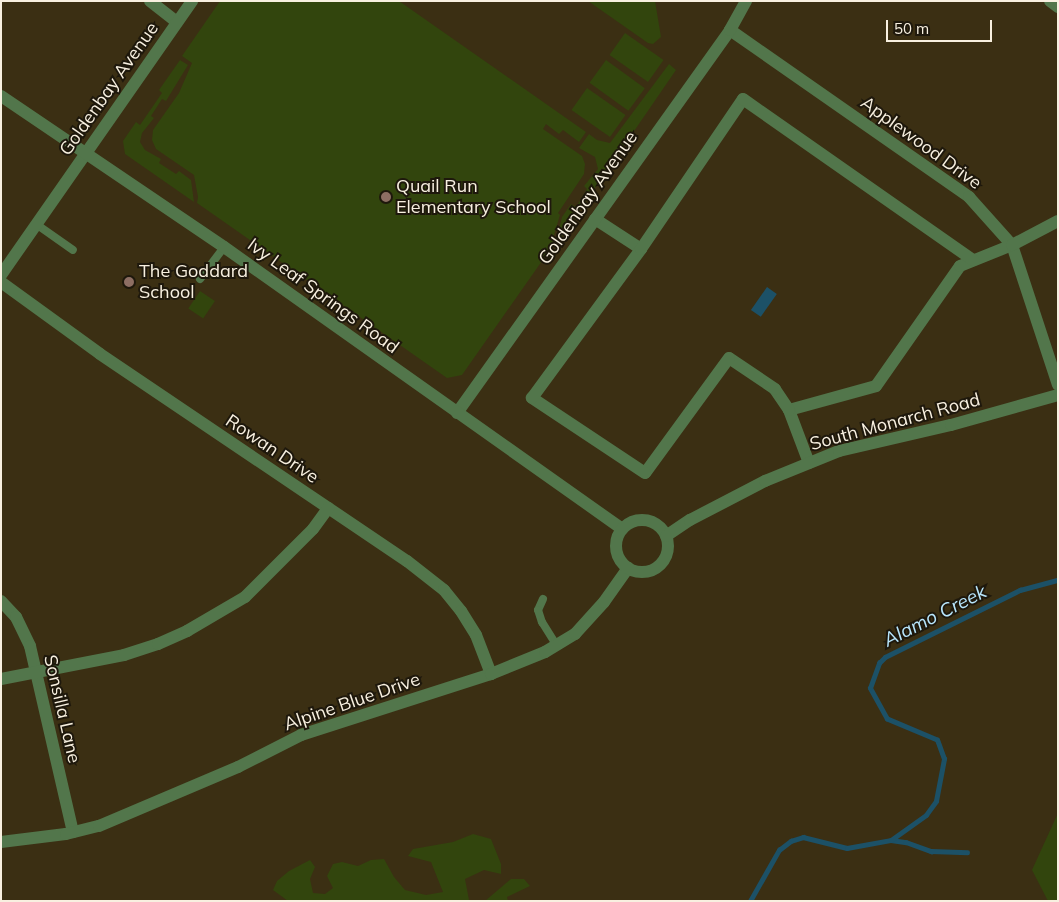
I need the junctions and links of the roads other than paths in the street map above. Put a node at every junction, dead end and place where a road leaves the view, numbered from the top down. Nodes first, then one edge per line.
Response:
1 (150, 1) edge
2 (192, 1) edge
3 (746, 1) edge
4 (1050, 1) edge
5 (1058, 7) edge
6 (177, 22) junction
7 (730, 30) junction
8 (1, 96) edge
9 (85, 154) junction
10 (594, 219) junction
11 (1058, 221) edge
12 (36, 224) junction
13 (1012, 245) junction
14 (224, 246) junction
15 (641, 249) junction
16 (73, 250) dead end
17 (973, 260) junction
18 (1, 275) edge
19 (200, 279) dead end
20 (1, 282) edge
21 (1058, 385) edge
22 (1058, 395) edge
23 (789, 410) junction
24 (457, 413) junction
25 (809, 462) junction
26 (328, 508) junction
27 (622, 529) junction
28 (666, 536) junction
29 (628, 568) junction
30 (542, 599) dead end
31 (1, 601) edge
32 (557, 646) junction
33 (37, 673) junction
34 (490, 674) junction
35 (1, 679) edge
36 (73, 832) junction
37 (1, 842) edge

1 - 6 street
2 - 6 street, Goldenbay Avenue
3 - 7 street, Goldenbay Avenue
4 - 5 street
6 - 9 street, Goldenbay Avenue
7 - 10 street, Goldenbay Avenue
7 - 13 street, Applewood Drive
8 - 9 street, Ivy Leaf Springs Road
9 - 12 street, Goldenbay Avenue
9 - 14 street, Ivy Leaf Springs Road
10 - 15 street
10 - 24 street, Goldenbay Avenue
11 - 13 street
12 - 16 lane
12 - 18 street, Goldenbay Avenue
13 - 17 street
13 - 21 street, Applewood Drive
14 - 19 lane
14 - 24 street, Ivy Leaf Springs Road
15 - 17 street
15 - 23 street
17 - 23 street
20 - 26 street, Rowan Drive
22 - 25 street, South Monarch Road
23 - 25 street
24 - 27 street, Ivy Leaf Springs Road
25 - 28 street, South Monarch Road
26 - 33 street
26 - 34 street, Rowan Drive
27 - 28 street
27 - 29 street
28 - 29 street
29 - 32 street, Alpine Blue Drive
30 - 32 lane
31 - 33 street, Sonsilla Lane
32 - 34 street, Alpine Blue Drive
33 - 35 street
33 - 36 street, Sonsilla Lane
34 - 36 street, Alpine Blue Drive
36 - 37 street, Alpine Blue Drive

